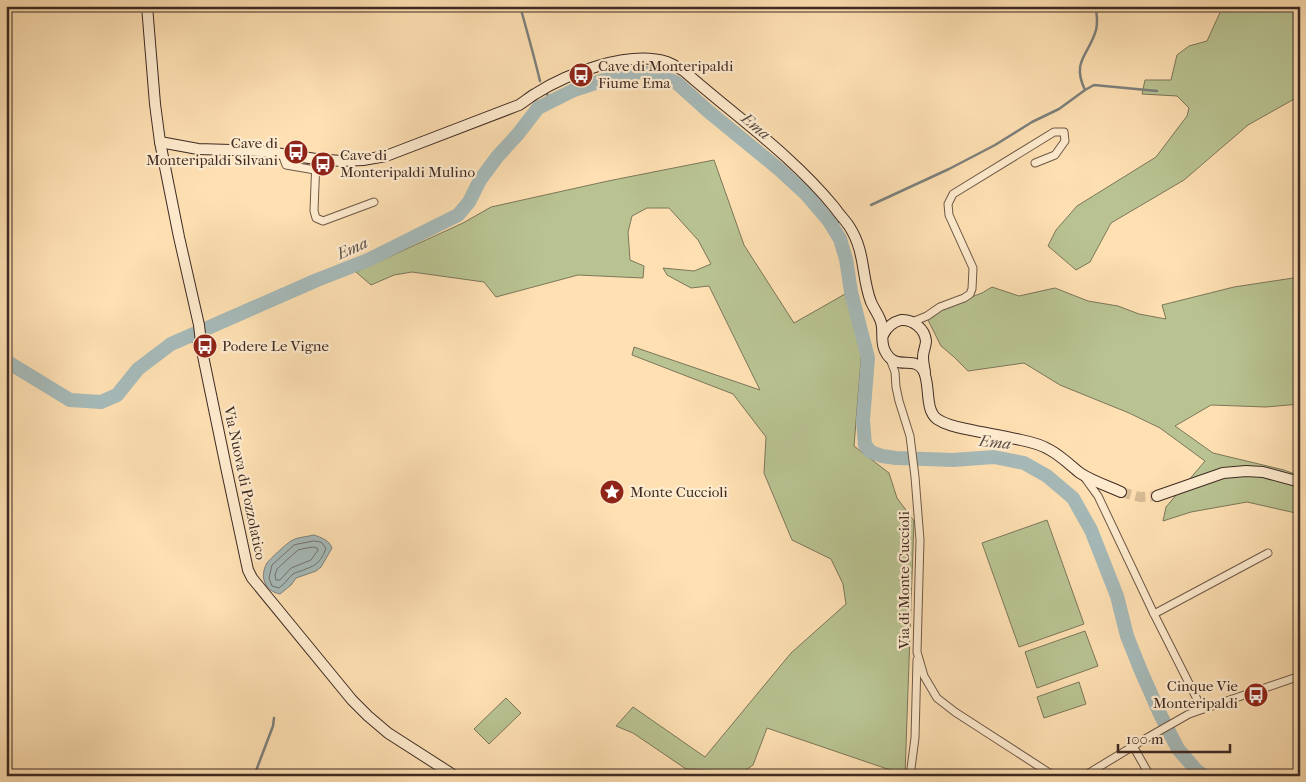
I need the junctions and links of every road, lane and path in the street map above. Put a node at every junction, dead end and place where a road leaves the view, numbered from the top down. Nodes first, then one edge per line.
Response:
1 (147, 6) edge
2 (160, 142) junction
3 (282, 154) junction
4 (316, 159) junction
5 (1035, 163) dead end
6 (316, 170) junction
7 (374, 202) dead end
8 (878, 315) junction
9 (927, 316) junction
10 (912, 322) junction
11 (892, 324) junction
12 (922, 330) junction
13 (884, 335) junction
14 (924, 349) junction
15 (890, 359) junction
16 (910, 363) junction
17 (926, 379) junction
18 (896, 380) junction
19 (1081, 474) junction
20 (1300, 482) edge
21 (1121, 492) tunnel mouth
22 (1157, 496) tunnel mouth
23 (1268, 554) dead end
24 (1154, 614) junction
25 (917, 652) junction
26 (1300, 675) edge
27 (1202, 709) junction
28 (1134, 746) junction
29 (456, 776) edge
30 (910, 776) edge
31 (1054, 776) edge
32 (1084, 776) edge
33 (1150, 776) edge

1 - 2 street, Via Nuova di Pozzolatico
2 - 3 street
2 - 29 street, Via Nuova di Pozzolatico
3 - 4 street
3 - 6 street
4 - 6 street
4 - 8 street
5 - 9 street
6 - 7 street
8 - 11 street
8 - 13 street
9 - 10 street
9 - 12 street
10 - 11 street
10 - 12 street
11 - 13 street
12 - 14 street
13 - 15 street
14 - 16 street
14 - 17 street
15 - 16 street
15 - 18 street, Via di Monte Cuccioli
16 - 17 street
16 - 18 street
17 - 19 street
18 - 25 street, Via di Monte Cuccioli
19 - 21 street
19 - 24 street
20 - 22 street
23 - 24 street
24 - 27 street
25 - 30 street
25 - 31 street, Via di Monte Cuccioli
26 - 27 street
27 - 28 street
28 - 32 street
28 - 33 street

